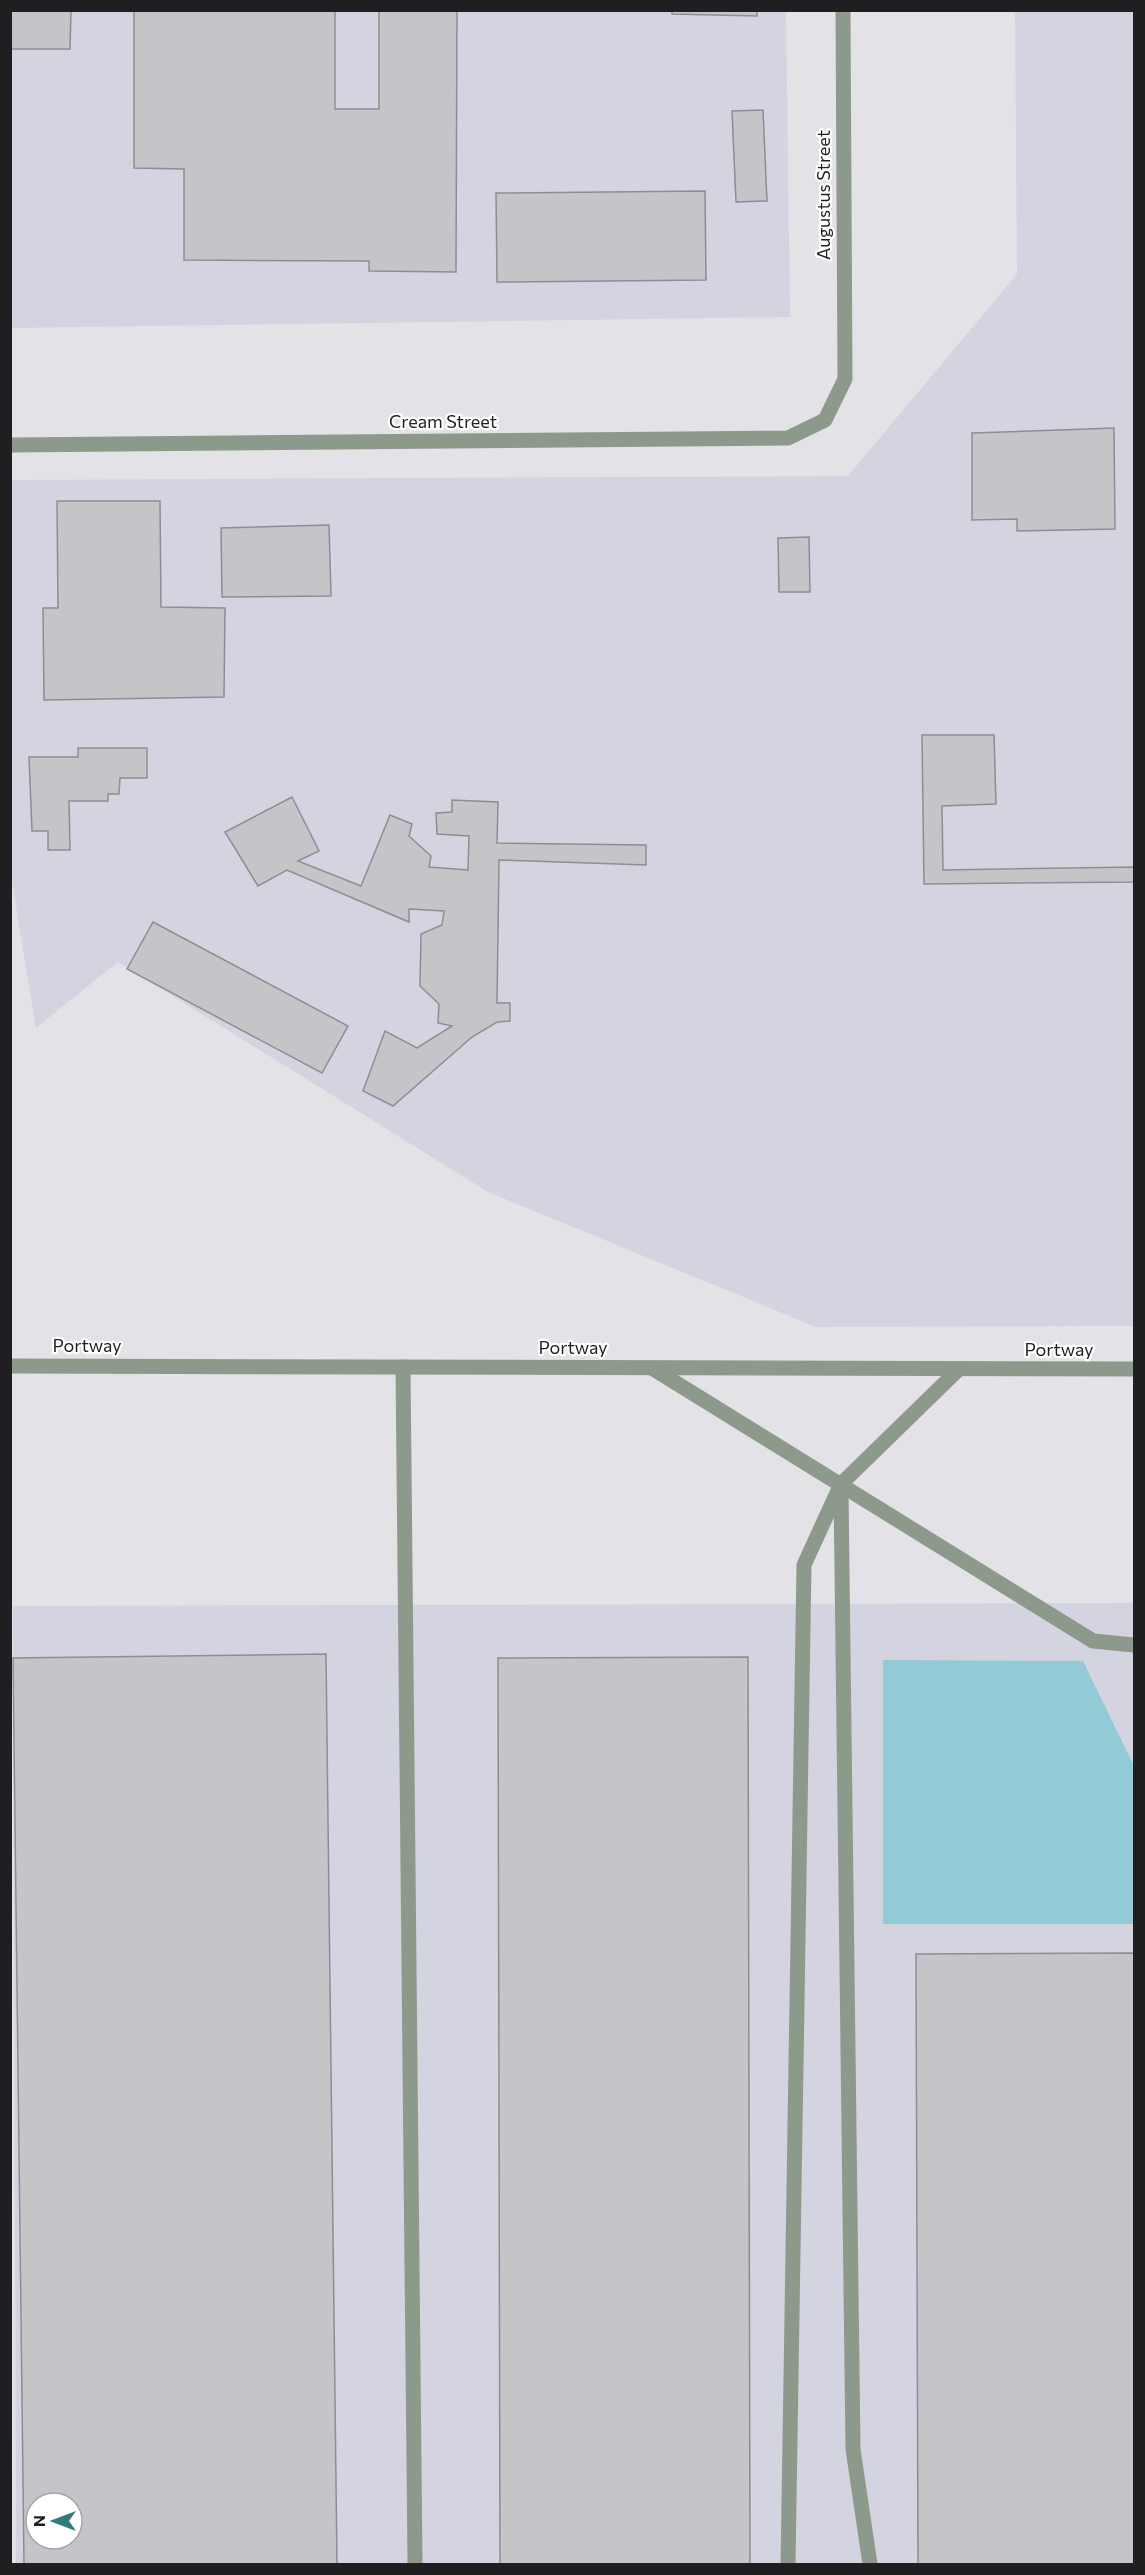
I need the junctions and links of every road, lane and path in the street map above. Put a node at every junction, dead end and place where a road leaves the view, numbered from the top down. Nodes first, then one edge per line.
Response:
1 (843, 10) edge
2 (844, 379) joint
3 (10, 444) edge
4 (10, 1366) edge
5 (403, 1366) junction
6 (652, 1368) junction
7 (959, 1369) junction
8 (1134, 1369) edge
9 (841, 1485) junction
10 (1134, 1645) edge
11 (415, 2565) edge
12 (788, 2565) edge
13 (870, 2565) edge

1 - 2 street, Augustus Street
2 - 3 street, Cream Street
4 - 5 street, Portway
5 - 6 street, Portway
5 - 11 street
6 - 7 street, Portway
6 - 9 street
7 - 8 street, Portway
7 - 9 street
9 - 10 street
9 - 12 street
9 - 13 street

